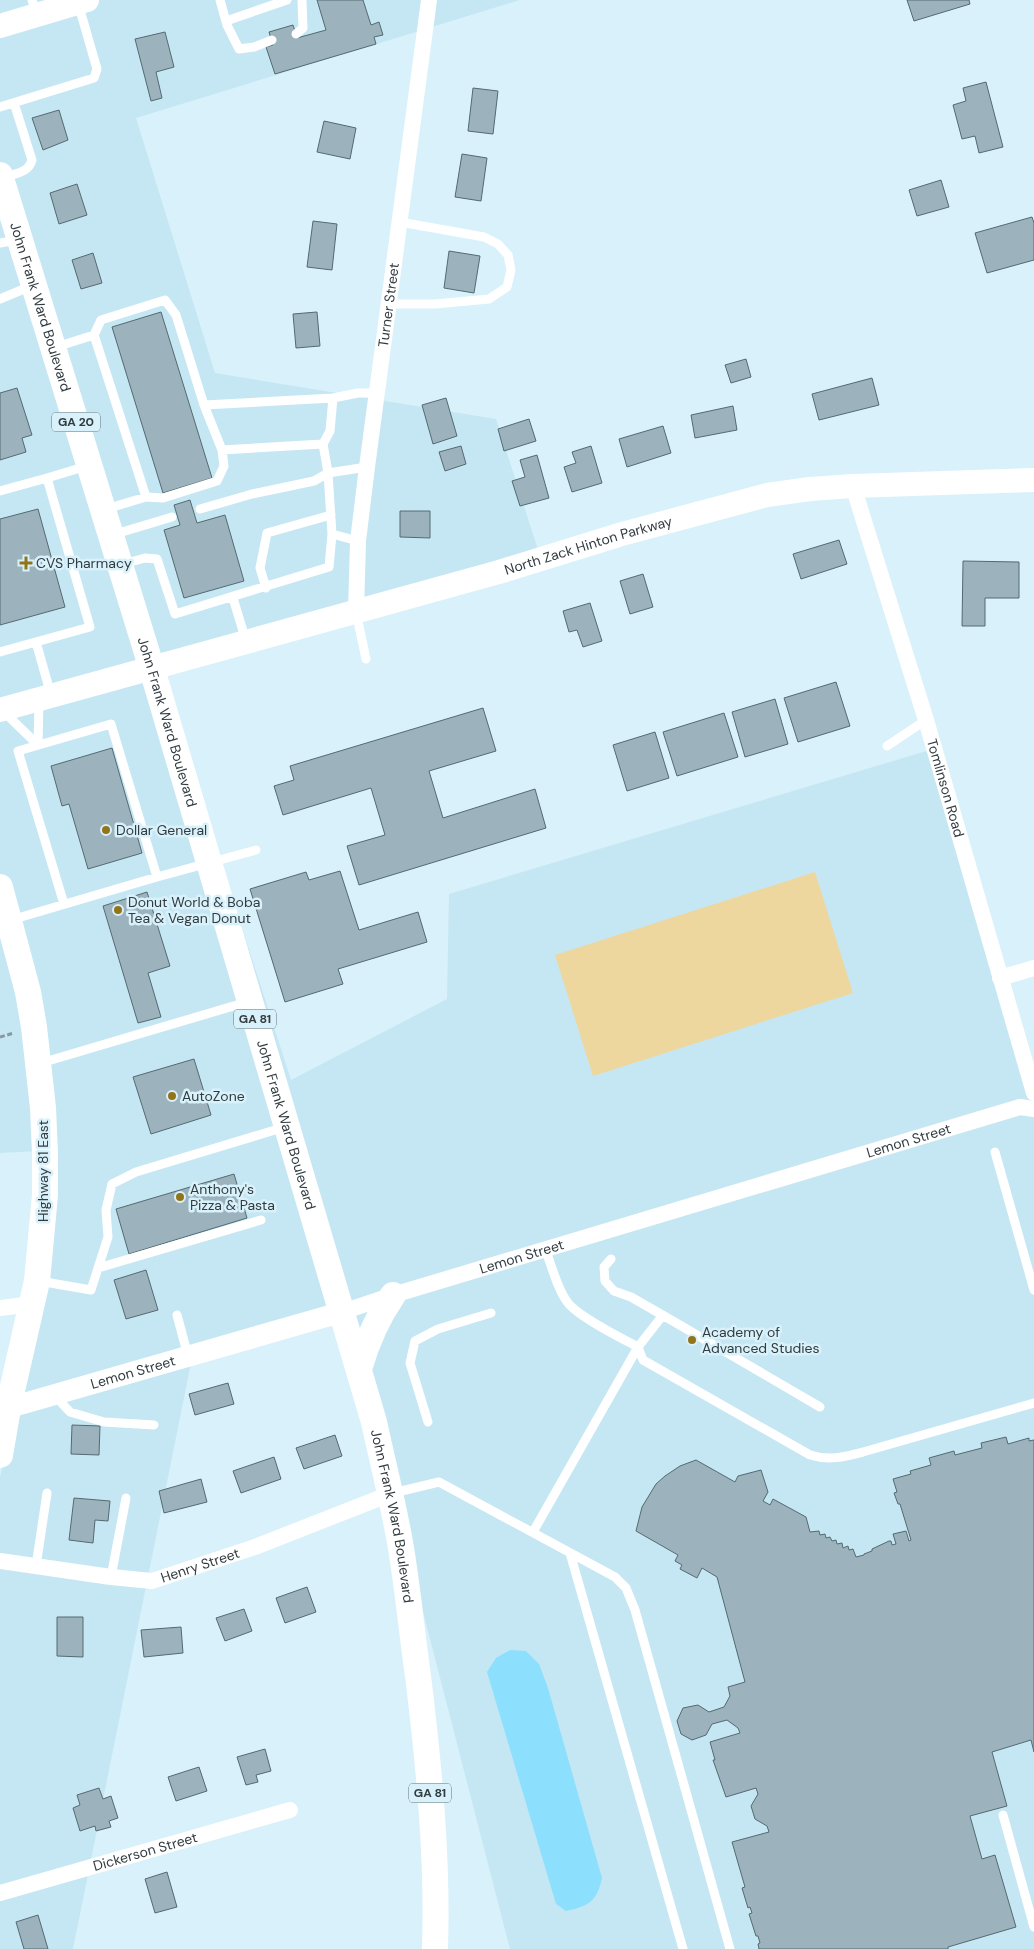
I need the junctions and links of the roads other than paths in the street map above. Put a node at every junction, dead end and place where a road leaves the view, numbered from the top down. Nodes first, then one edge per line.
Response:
1 (220, 0) edge
2 (287, 0) edge
3 (302, 0) edge
4 (429, 0) edge
5 (82, 1) edge
6 (35, 7) edge
7 (226, 21) junction
8 (0, 26) edge
9 (296, 34) dead end
10 (272, 40) dead end
11 (14, 103) junction
12 (0, 108) edge
13 (0, 177) edge
14 (400, 222) junction
15 (10, 241) edge
16 (34, 285) junction
17 (0, 299) edge
18 (388, 304) junction
19 (94, 335) junction
20 (53, 348) junction
21 (377, 393) junction
22 (333, 398) junction
23 (204, 405) junction
24 (323, 444) junction
25 (222, 450) junction
26 (90, 465) junction
27 (367, 467) junction
28 (328, 474) junction
29 (47, 478) junction
30 (1034, 480) edge
31 (854, 486) junction
32 (0, 491) edge
33 (146, 497) junction
34 (200, 509) dead end
35 (104, 510) junction
36 (331, 515) junction
37 (172, 517) dead end
38 (332, 534) junction
39 (111, 536) junction
40 (358, 541) junction
41 (120, 565) junction
42 (266, 588) junction
43 (233, 598) junction
44 (356, 612) junction
45 (246, 641) junction
46 (36, 642) junction
47 (0, 652) edge
48 (366, 658) dead end
49 (152, 669) junction
50 (45, 698) junction
51 (1, 710) edge
52 (926, 720) junction
53 (38, 745) junction
54 (887, 746) dead end
55 (256, 850) dead end
56 (208, 862) junction
57 (157, 876) junction
58 (0, 887) edge
59 (64, 904) junction
60 (11, 937) junction
61 (1034, 968) edge
62 (1000, 978) junction
63 (249, 1001) junction
64 (39, 1064) junction
65 (1034, 1093) edge
66 (1034, 1109) edge
67 (287, 1127) junction
68 (995, 1152) dead end
69 (262, 1220) dead end
70 (545, 1249) junction
71 (611, 1259) dead end
72 (98, 1268) junction
73 (1034, 1290) edge
74 (35, 1292) junction
75 (393, 1295) junction
76 (0, 1308) edge
77 (342, 1312) junction
78 (491, 1313) dead end
79 (177, 1315) dead end
80 (663, 1315) junction
81 (638, 1347) junction
82 (188, 1356) junction
83 (358, 1369) junction
84 (53, 1394) junction
85 (1034, 1403) edge
86 (820, 1407) dead end
87 (8, 1408) junction
88 (428, 1422) dead end
89 (154, 1425) dead end
90 (1, 1452) edge
91 (47, 1493) dead end
92 (390, 1494) junction
93 (126, 1498) dead end
94 (532, 1532) junction
95 (570, 1553) junction
96 (0, 1561) edge
97 (36, 1566) junction
98 (112, 1577) junction
99 (290, 1810) dead end
100 (1003, 1816) dead end
101 (0, 1893) edge
102 (1034, 1927) edge
103 (434, 1949) edge
104 (683, 1949) edge
105 (730, 1949) edge

1 - 7 lane
2 - 7 lane
3 - 9 lane
4 - 14 street, Turner Street
5 - 6 main road
5 - 11 lane
6 - 8 main road
7 - 10 lane
11 - 12 lane
11 - 13 lane
13 - 15 main road, John Frank Ward Boulevard / GA 20
14 - 18 street, Turner Street
14 - 18 lane
15 - 16 main road, John Frank Ward Boulevard / GA 20
16 - 17 lane
16 - 20 main road, John Frank Ward Boulevard / GA 20
18 - 21 street, Turner Street
19 - 20 lane
19 - 23 lane
19 - 33 lane
20 - 26 main road, John Frank Ward Boulevard / GA 20
21 - 22 lane
21 - 27 street, Turner Street
22 - 23 lane
22 - 24 lane
23 - 25 lane
24 - 25 lane
24 - 28 lane
25 - 33 lane
26 - 29 lane
26 - 35 main road, John Frank Ward Boulevard / GA 20
27 - 28 lane
27 - 40 street, Turner Street
28 - 34 lane
28 - 36 lane
29 - 32 lane
29 - 46 lane
30 - 31 main road, North Zack Hinton Parkway
31 - 44 main road, North Zack Hinton Parkway
31 - 52 street, Tomlinson Road
33 - 35 lane
35 - 39 main road, John Frank Ward Boulevard / GA 20
36 - 38 lane
36 - 42 lane
37 - 39 lane
38 - 40 lane
38 - 42 lane
39 - 41 main road, John Frank Ward Boulevard / GA 20
40 - 44 street, Turner Street
41 - 43 lane
41 - 49 main road, John Frank Ward Boulevard / GA 20
42 - 43 lane
43 - 45 lane
44 - 45 main road, North Zack Hinton Parkway
44 - 48 lane
45 - 49 main road, North Zack Hinton Parkway
46 - 47 lane
46 - 50 lane
49 - 50 main road, North Zack Hinton Parkway
49 - 56 main road, John Frank Ward Boulevard / GA 81
50 - 51 main road, North Zack Hinton Parkway
50 - 53 lane
51 - 53 lane
52 - 54 lane
52 - 62 street, Tomlinson Road
53 - 57 lane
53 - 59 lane
55 - 56 lane
56 - 57 lane
56 - 63 main road, John Frank Ward Boulevard / GA 81
57 - 59 lane
58 - 60 main road, Highway 81 East
59 - 60 lane
60 - 64 main road, Highway 81 East
61 - 62 street
62 - 65 street, Tomlinson Road
63 - 64 lane
63 - 67 main road, John Frank Ward Boulevard / GA 81
64 - 74 main road, Highway 81 East
66 - 70 street, Lemon Street
67 - 72 lane
67 - 77 main road, John Frank Ward Boulevard / GA 81
68 - 73 lane
69 - 72 lane
70 - 75 street, Lemon Street
70 - 81 lane
71 - 80 lane
72 - 74 lane
74 - 76 street
74 - 87 main road, Highway 81 East
75 - 77 street, Lemon Street
75 - 83 main road
77 - 82 street, Lemon Street
77 - 83 main road, John Frank Ward Boulevard / GA 81
78 - 88 lane
79 - 82 lane
80 - 81 lane
80 - 86 lane
81 - 85 lane
81 - 94 lane
82 - 84 street, Lemon Street
83 - 92 main road, John Frank Ward Boulevard / GA 81
84 - 87 street, Lemon Street
84 - 89 lane
87 - 90 main road, Highway 81 East
91 - 97 lane
92 - 94 lane
92 - 98 street, Henry Street
92 - 103 main road, John Frank Ward Boulevard / GA 81
93 - 98 lane
94 - 95 lane
95 - 104 lane
95 - 105 lane
96 - 97 street, Henry Street
97 - 98 street, Henry Street
99 - 101 street, Dickerson Street
100 - 102 lane

